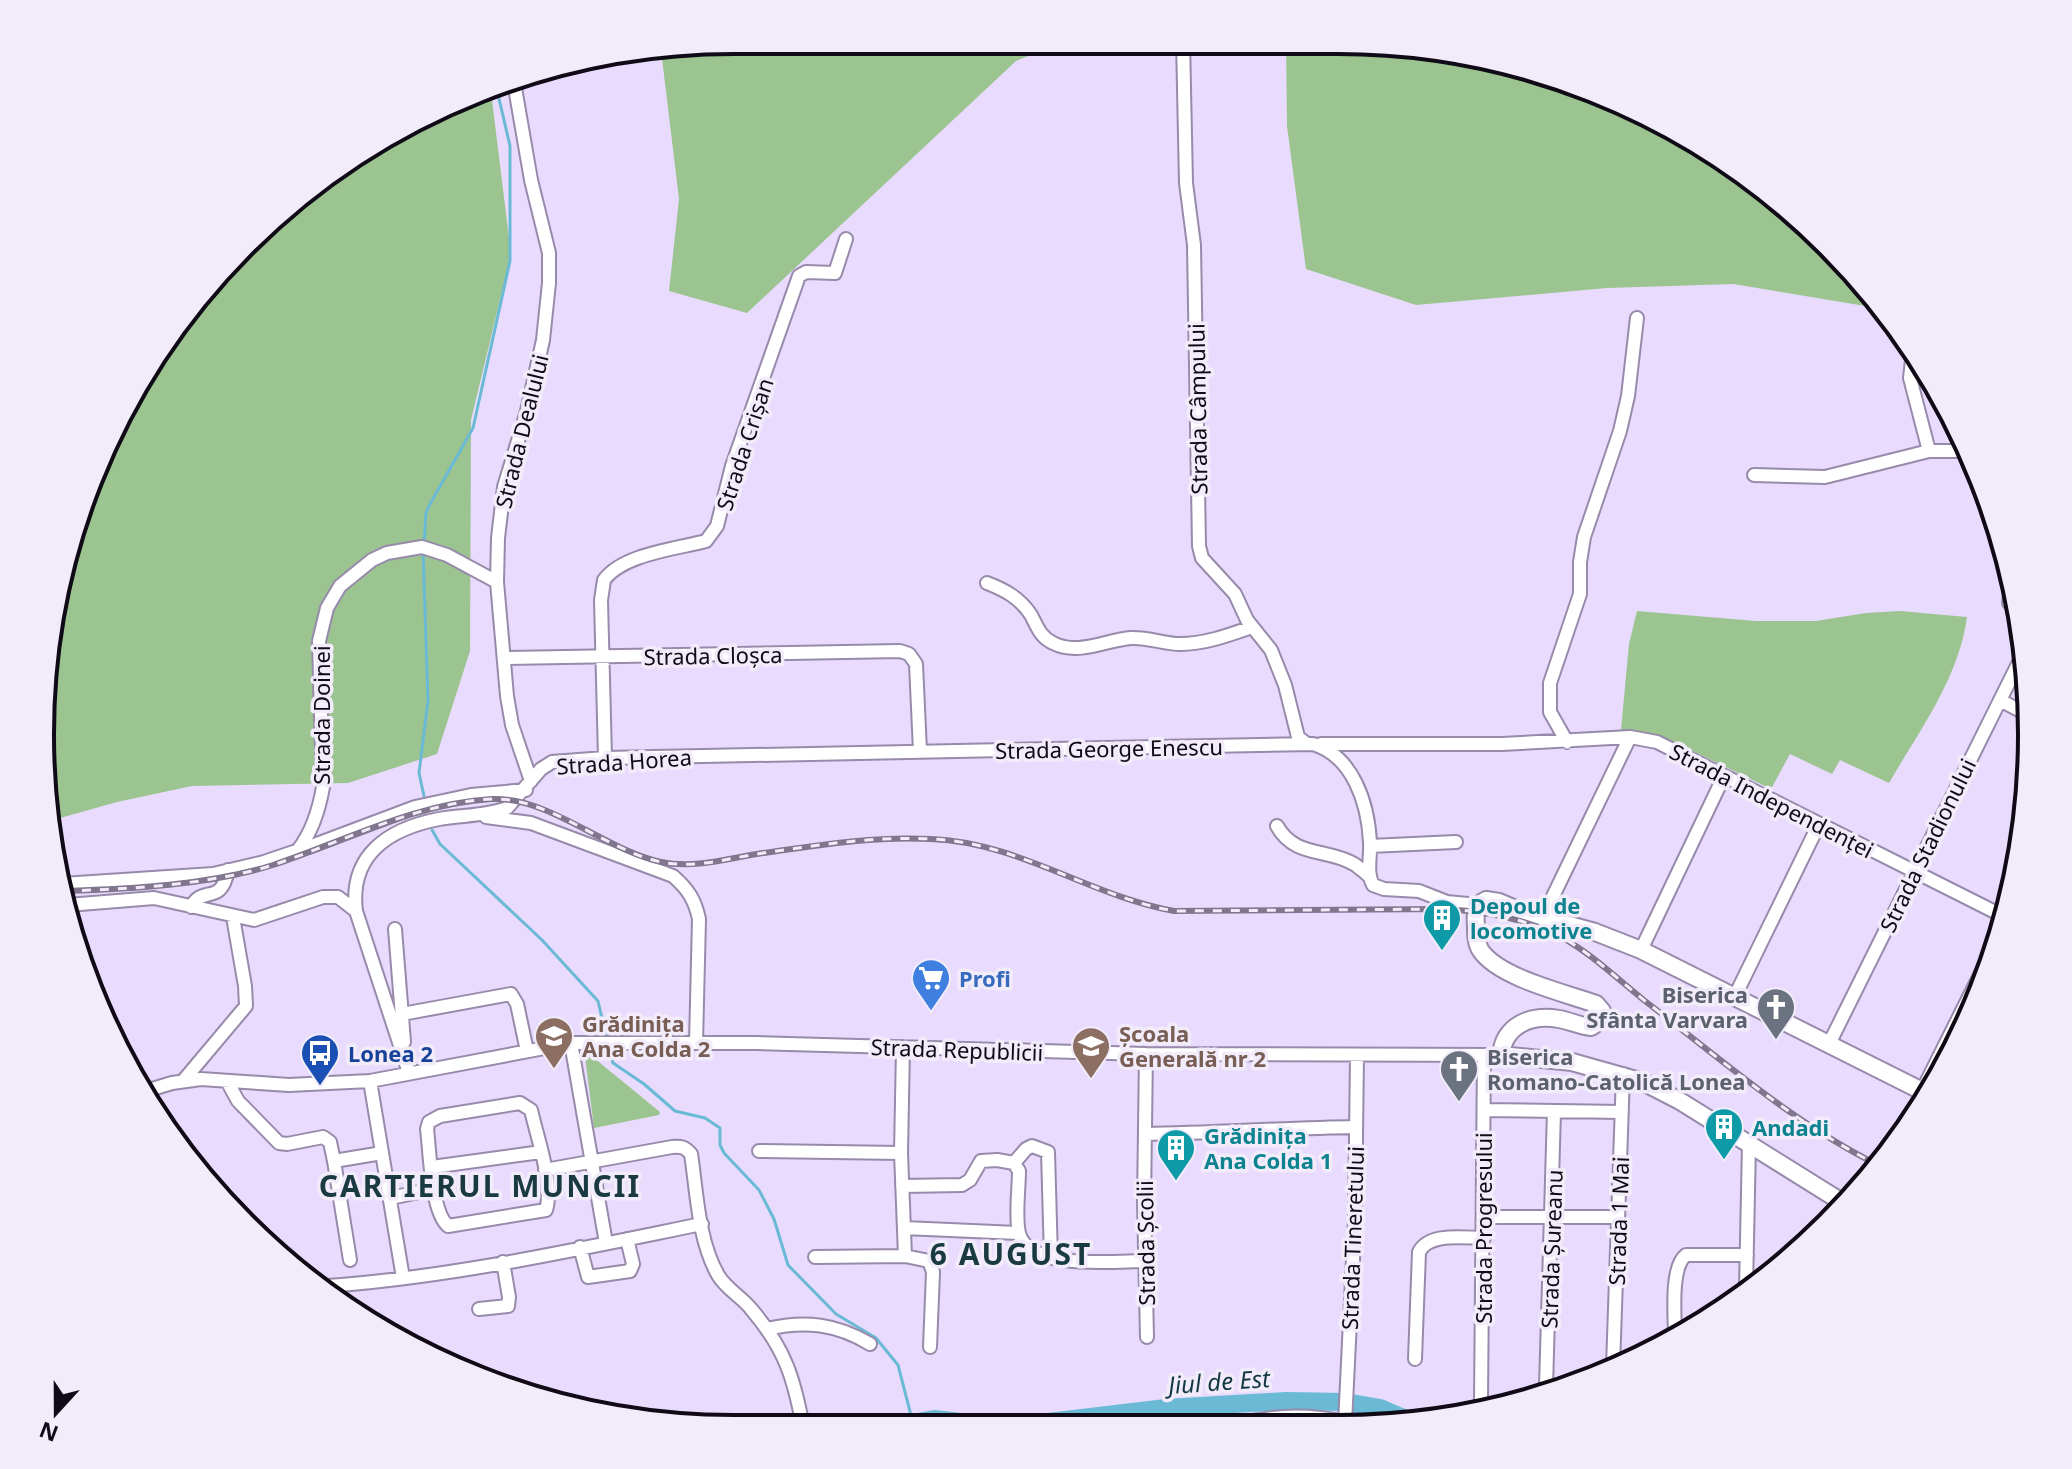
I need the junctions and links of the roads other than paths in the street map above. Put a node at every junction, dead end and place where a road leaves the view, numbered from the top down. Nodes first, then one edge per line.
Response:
1 (1183, 54) edge
2 (515, 90) edge
3 (846, 239) dead end
4 (1637, 318) dead end
5 (1911, 369) edge
6 (1929, 451) junction
7 (1956, 451) edge
8 (1754, 475) dead end
9 (497, 582) junction
10 (987, 583) dead end
11 (1252, 627) junction
12 (604, 657) junction
13 (504, 658) junction
14 (2015, 670) edge
15 (2000, 700) junction
16 (2017, 709) edge
17 (1624, 738) junction
18 (1567, 742) junction
19 (1306, 744) junction
20 (920, 751) junction
21 (605, 758) junction
22 (1724, 776) junction
23 (528, 785) junction
24 (468, 815) junction
25 (1819, 824) junction
26 (1277, 826) dead end
27 (1456, 842) dead end
28 (1370, 846) junction
29 (298, 850) junction
30 (228, 870) junction
31 (1915, 871) junction
32 (1369, 876) junction
33 (71, 883) edge
34 (75, 904) edge
35 (1478, 905) junction
36 (191, 907) junction
37 (356, 911) junction
38 (1995, 912) edge
39 (233, 917) junction
40 (1543, 917) junction
41 (395, 929) dead end
42 (1641, 950) junction
43 (1735, 996) junction
44 (402, 1014) junction
45 (571, 1043) junction
46 (696, 1043) junction
47 (1829, 1044) junction
48 (903, 1047) junction
49 (527, 1051) junction
50 (1146, 1054) junction
51 (1357, 1055) junction
52 (1493, 1055) junction
53 (408, 1067) junction
54 (1623, 1074) junction
55 (183, 1081) junction
56 (227, 1081) junction
57 (370, 1081) junction
58 (154, 1089) edge
59 (1918, 1089) edge
60 (1484, 1110) junction
61 (1554, 1111) junction
62 (1622, 1112) junction
63 (1356, 1127) junction
64 (1145, 1134) junction
65 (1749, 1143) junction
66 (759, 1151) dead end
67 (541, 1152) junction
68 (382, 1153) junction
69 (901, 1153) junction
70 (334, 1161) junction
71 (591, 1163) junction
72 (1014, 1163) junction
73 (432, 1167) junction
74 (545, 1170) junction
75 (902, 1186) junction
76 (434, 1189) junction
77 (390, 1198) junction
78 (1835, 1198) edge
79 (1484, 1217) junction
80 (1553, 1217) junction
81 (1618, 1217) junction
82 (702, 1224) junction
83 (904, 1228) junction
84 (1018, 1233) junction
85 (1484, 1238) junction
86 (627, 1239) junction
87 (606, 1243) junction
88 (580, 1247) junction
89 (1747, 1255) junction
90 (905, 1256) junction
91 (815, 1257) dead end
92 (1051, 1258) junction
93 (350, 1260) dead end
94 (1145, 1261) junction
95 (503, 1262) junction
96 (403, 1278) junction
97 (1746, 1278) edge
98 (335, 1285) edge
99 (479, 1309) dead end
100 (1675, 1325) edge
101 (767, 1329) junction
102 (1147, 1337) dead end
103 (870, 1344) dead end
104 (930, 1347) dead end
105 (1613, 1356) edge
106 (1415, 1359) dead end
107 (1546, 1382) edge
108 (1481, 1399) edge
109 (800, 1415) edge
110 (1345, 1415) edge

1 - 11 street, Strada Câmpului
2 - 9 street, Strada Dealului
3 - 12 street, Strada Crișan
4 - 18 street
5 - 6 street
6 - 7 street
6 - 8 street
9 - 13 street, Strada Dealului
9 - 29 street, Strada Doinei
10 - 11 street
11 - 19 street, Strada Câmpului
12 - 13 street, Strada Cloșca
12 - 20 street, Strada Cloșca
12 - 21 street, Strada Crișan
13 - 23 street, Strada Dealului
14 - 15 street, Strada Stadionului
15 - 16 street
15 - 31 street, Strada Stadionului
17 - 18 street, Strada George Enescu
17 - 22 street, Strada Independenței
17 - 40 street
18 - 19 street, Strada George Enescu
19 - 20 street, Strada George Enescu
19 - 28 street
20 - 21 street, Strada Horea
21 - 23 street, Strada Horea
22 - 25 street, Strada Independenței
22 - 42 street
23 - 24 street, Strada Horea
23 - 29 street
24 - 37 street, Strada Horea
24 - 46 street
25 - 31 street, Strada Independenței
25 - 43 street
26 - 32 street
27 - 28 street
28 - 32 street
29 - 30 street
30 - 33 street
30 - 36 street
31 - 38 street, Strada Independenței
31 - 47 street, Strada Stadionului
32 - 35 street
34 - 36 street
35 - 40 main road
35 - 52 main road
36 - 39 street
37 - 39 street
37 - 53 street
39 - 55 street
40 - 42 main road
41 - 44 street
42 - 43 main road
43 - 47 main road
44 - 49 street
44 - 53 street
45 - 46 street, Strada Republicii
45 - 49 street, Strada Republicii
45 - 71 street
46 - 48 street, Strada Republicii
47 - 59 main road
48 - 50 street, Strada Republicii
48 - 69 street
49 - 53 street, Strada Republicii
50 - 51 street, Strada Republicii
50 - 64 street, Strada Școlii
51 - 52 street, Strada Republicii
51 - 63 street, Strada Tineretului
52 - 54 main road, Strada Republicii
52 - 60 street, Strada Progresului
53 - 57 street, Strada Republicii
54 - 62 street, Strada 1 Mai
54 - 65 main road, Strada Republicii
55 - 56 street, Strada Republicii
55 - 58 street, Strada Republicii
56 - 57 street, Strada Republicii
56 - 70 street
57 - 68 street
60 - 61 street
60 - 79 street, Strada Progresului
61 - 62 street
61 - 80 street, Strada Șureanu
62 - 81 street, Strada 1 Mai
63 - 64 street
63 - 110 street, Strada Tineretului
64 - 94 street, Strada Școlii
65 - 78 main road, Strada Republicii
65 - 89 street
66 - 69 street
67 - 73 street
67 - 73 street
67 - 74 street
68 - 70 street
68 - 77 street
69 - 75 street
70 - 93 street
71 - 74 street
71 - 82 street
71 - 87 street
72 - 75 street
72 - 84 street
72 - 92 street
73 - 76 street
74 - 76 street
75 - 83 street
76 - 77 street
77 - 96 street
79 - 80 street
79 - 85 street, Strada Progresului
80 - 81 street
80 - 107 street, Strada Șureanu
81 - 105 street, Strada 1 Mai
82 - 86 street
82 - 101 street
83 - 84 street
83 - 90 street
84 - 92 street
85 - 106 street
85 - 108 street, Strada Progresului
86 - 87 street
86 - 88 street
87 - 88 street
88 - 95 street
89 - 97 street
89 - 100 street
90 - 91 street
90 - 104 street
92 - 94 street
94 - 102 street, Strada Școlii
95 - 96 street
95 - 99 street
96 - 98 street
101 - 103 street
101 - 109 street

